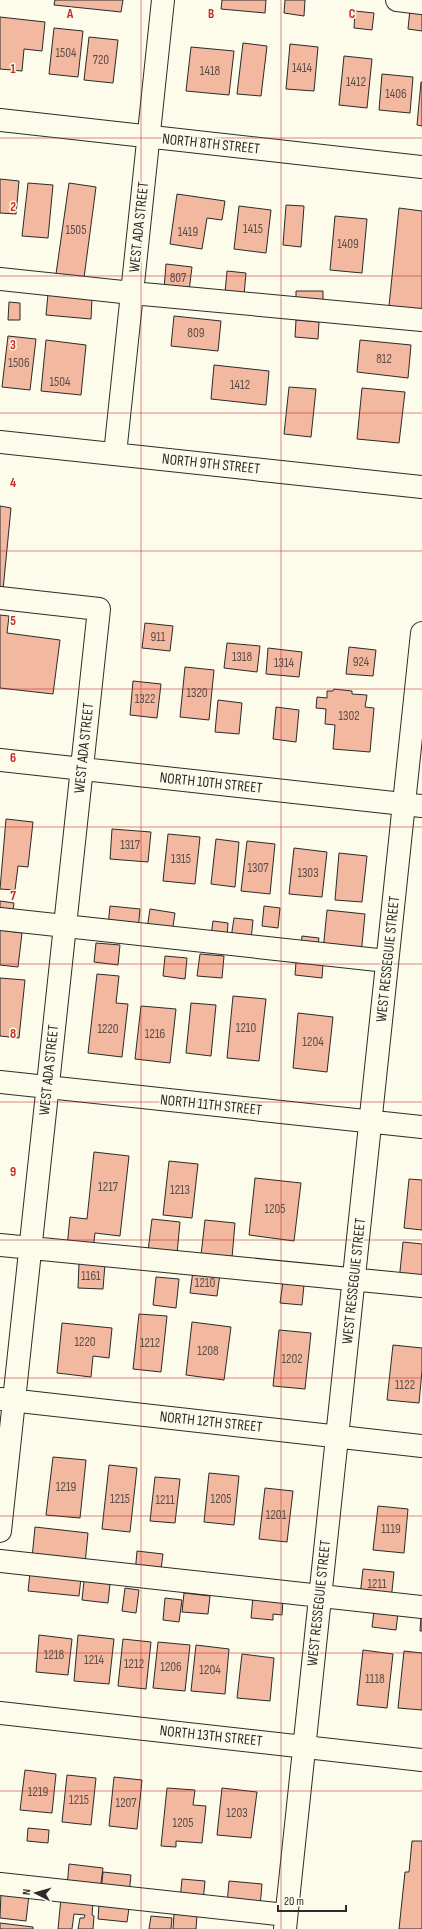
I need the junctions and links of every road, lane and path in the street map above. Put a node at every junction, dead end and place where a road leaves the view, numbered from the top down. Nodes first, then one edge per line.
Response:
1 (163, 0) edge
2 (397, 0) edge
3 (422, 3) edge
4 (0, 120) edge
5 (149, 137) junction
6 (422, 167) edge
7 (0, 279) edge
8 (132, 293) junction
9 (422, 320) edge
10 (0, 442) edge
11 (115, 454) junction
12 (422, 487) edge
13 (0, 598) edge
14 (422, 633) edge
15 (0, 760) edge
16 (82, 768) junction
17 (413, 805) edge
18 (0, 919) edge
19 (64, 926) junction
20 (387, 961) junction
21 (0, 1082) edge
22 (47, 1087) junction
23 (370, 1122) junction
24 (422, 1128) edge
25 (0, 1245) edge
26 (30, 1249) junction
27 (354, 1279) junction
28 (422, 1286) edge
29 (7, 1400) edge
30 (337, 1436) junction
31 (422, 1446) edge
32 (0, 1530) edge
33 (0, 1561) edge
34 (320, 1596) junction
35 (422, 1607) edge
36 (0, 1713) edge
37 (304, 1747) junction
38 (422, 1760) edge
39 (0, 1884) edge
40 (286, 1922) edge

1 - 5 street, WEST ADA STREET
2 - 3 street
4 - 5 street, NORTH 8TH STREET
5 - 6 street, NORTH 8TH STREET
5 - 8 street, WEST ADA STREET
7 - 8 street
8 - 9 street
8 - 11 street, WEST ADA STREET
10 - 11 street, NORTH 9TH STREET
11 - 12 street, NORTH 9TH STREET
13 - 16 street, WEST ADA STREET
14 - 17 street, WEST RESSEGUIE STREET
15 - 16 street, NORTH 10TH STREET
16 - 17 street, NORTH 10TH STREET
16 - 19 street, WEST ADA STREET
17 - 20 street, WEST RESSEGUIE STREET
18 - 19 street
19 - 20 street
19 - 22 street, WEST ADA STREET
20 - 23 street, WEST RESSEGUIE STREET
21 - 22 street, NORTH 11TH STREET
22 - 23 street, NORTH 11TH STREET
22 - 26 street, WEST ADA STREET
23 - 24 street, NORTH 11TH STREET
23 - 27 street, WEST RESSEGUIE STREET
25 - 26 street
26 - 27 street
26 - 29 street, WEST ADA STREET
27 - 28 street
27 - 30 street, WEST RESSEGUIE STREET
29 - 30 street, NORTH 12TH STREET
29 - 32 street, WEST ADA STREET
30 - 31 street, NORTH 12TH STREET
30 - 34 street, WEST RESSEGUIE STREET
33 - 34 street
34 - 35 street
34 - 37 street, WEST RESSEGUIE STREET
36 - 37 street, NORTH 13TH STREET
37 - 38 street, NORTH 13TH STREET
37 - 40 street, WEST RESSEGUIE STREET
39 - 40 street

